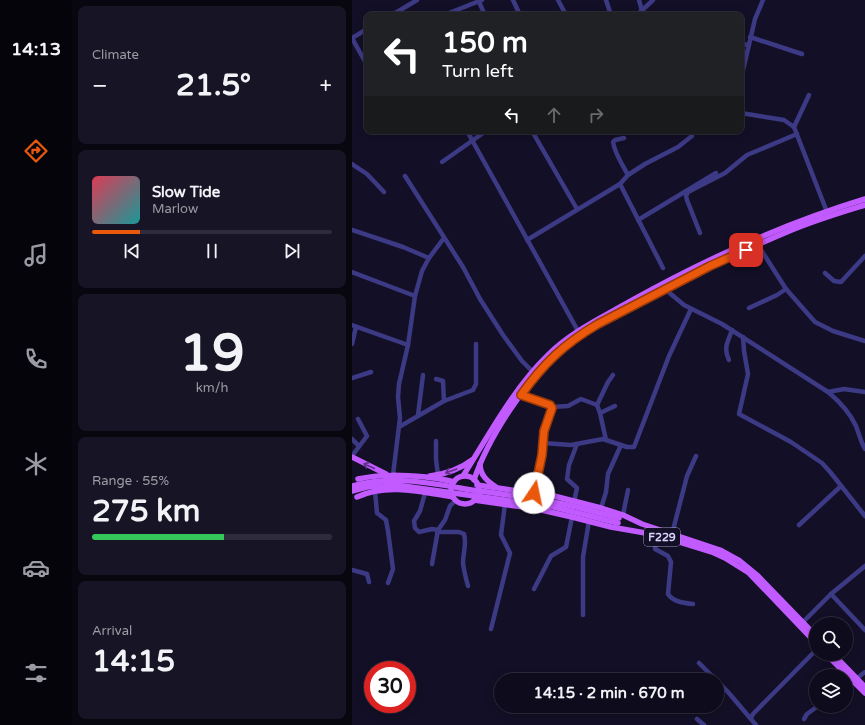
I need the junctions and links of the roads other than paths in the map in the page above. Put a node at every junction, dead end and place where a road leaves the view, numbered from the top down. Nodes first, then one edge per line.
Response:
1 (513, 0) edge
2 (558, 0) edge
3 (606, 0) edge
4 (639, 0) edge
5 (653, 0) edge
6 (763, 0) edge
7 (413, 1) edge
8 (480, 1) edge
9 (642, 11) joint
10 (396, 12) edge
11 (452, 12) edge
12 (484, 12) edge
13 (519, 12) edge
14 (564, 12) edge
15 (611, 12) edge
16 (364, 31) edge
17 (750, 37) junction
18 (352, 38) edge
19 (744, 44) edge
20 (749, 45) junction
21 (802, 54) dead end
22 (364, 60) edge
23 (744, 66) edge
24 (808, 95) dead end
25 (744, 113) edge
26 (794, 127) junction
27 (469, 134) edge
28 (481, 134) edge
29 (534, 134) edge
30 (797, 134) junction
31 (692, 136) dead end
32 (624, 138) dead end
33 (472, 140) junction
34 (442, 162) dead end
35 (352, 164) edge
36 (716, 173) dead end
37 (628, 175) junction
38 (406, 176) dead end
39 (620, 184) junction
40 (384, 192) dead end
41 (865, 203) edge
42 (577, 209) junction
43 (827, 212) junction
44 (638, 220) junction
45 (352, 230) edge
46 (700, 233) dead end
47 (444, 238) junction
48 (527, 240) junction
49 (758, 245) junction
50 (865, 256) edge
51 (429, 258) junction
52 (663, 268) dead end
53 (352, 272) edge
54 (825, 273) dead end
55 (786, 289) junction
56 (666, 290) junction
57 (415, 296) junction
58 (749, 308) dead end
59 (691, 309) junction
60 (354, 326) edge
61 (732, 330) junction
62 (578, 331) junction
63 (743, 337) junction
64 (865, 341) edge
65 (352, 344) edge
66 (476, 344) dead end
67 (408, 345) junction
68 (729, 360) dead end
69 (371, 372) dead end
70 (534, 373) junction
71 (423, 375) dead end
72 (613, 375) dead end
73 (352, 378) edge
74 (436, 379) dead end
75 (828, 392) junction
76 (865, 392) edge
77 (521, 395) junction
78 (444, 402) junction
79 (596, 405) junction
80 (615, 406) dead end
81 (552, 407) junction
82 (600, 413) junction
83 (418, 415) junction
84 (358, 419) dead end
85 (399, 427) junction
86 (352, 439) edge
87 (606, 440) junction
88 (436, 441) dead end
89 (543, 443) junction
90 (577, 444) junction
91 (359, 446) junction
92 (621, 446) junction
93 (865, 449) edge
94 (476, 456) junction
95 (696, 456) dead end
96 (352, 457) edge
97 (480, 462) junction
98 (352, 475) edge
99 (390, 475) junction
100 (438, 475) junction
101 (463, 476) junction
102 (422, 477) junction
103 (358, 479) junction
104 (474, 480) junction
105 (454, 482) junction
106 (477, 485) junction
107 (352, 486) edge
108 (841, 486) junction
109 (499, 489) junction
110 (628, 490) dead end
111 (352, 491) edge
112 (375, 491) junction
113 (425, 492) junction
114 (534, 493) junction
115 (357, 497) junction
116 (454, 499) junction
117 (474, 500) junction
118 (352, 501) edge
119 (574, 502) junction
120 (505, 504) junction
121 (600, 508) junction
122 (863, 510) edge
123 (865, 516) edge
124 (572, 517) junction
125 (620, 519) junction
126 (445, 520) junction
127 (589, 521) junction
128 (799, 525) dead end
129 (438, 531) junction
130 (445, 532) junction
131 (639, 532) junction
132 (672, 534) junction
133 (656, 535) junction
134 (432, 564) dead end
135 (865, 566) edge
136 (352, 570) edge
137 (369, 582) dead end
138 (388, 583) dead end
139 (468, 586) dead end
140 (534, 589) dead end
141 (831, 594) junction
142 (693, 604) dead end
143 (583, 615) dead end
144 (803, 622) junction
145 (809, 628) edge
146 (491, 629) dead end
147 (865, 630) edge
148 (809, 636) edge
149 (809, 657) edge
150 (834, 661) edge
151 (839, 661) edge
152 (699, 663) dead end
153 (865, 672) edge
154 (855, 680) junction
155 (865, 687) edge
156 (865, 694) edge
157 (809, 713) edge
158 (697, 718) dead end
159 (752, 718) junction
160 (804, 719) dead end
161 (704, 725) edge
162 (756, 725) edge

1 - 13 street
2 - 14 street
3 - 15 street
4 - 9 street
5 - 9 street
6 - 17 street
7 - 10 street
8 - 11 street
8 - 12 street
16 - 18 street
17 - 20 street
17 - 21 street
18 - 22 street
19 - 20 street
20 - 23 street
24 - 26 street
25 - 26 street
26 - 30 street
27 - 33 street
28 - 33 street
29 - 42 street
30 - 43 street
30 - 46 street
31 - 37 street
32 - 37 street
33 - 34 street
33 - 48 street
35 - 40 street
36 - 44 street
37 - 39 street
38 - 47 street
39 - 42 street
39 - 44 street
41 - 43 main road
41 - 49 main road
42 - 48 street
43 - 62 main road
44 - 52 street
45 - 51 street
47 - 51 street
47 - 70 street
48 - 62 street
49 - 55 street
49 - 56 main road
50 - 54 street
51 - 57 street
53 - 57 street
55 - 58 street
55 - 64 street
56 - 59 street
56 - 70 main road
57 - 67 street
59 - 61 street
59 - 92 street
60 - 65 street
60 - 67 street
61 - 63 street
61 - 68 street
62 - 70 main road
63 - 75 street
63 - 108 street
66 - 78 street
67 - 85 street
69 - 73 street
70 - 77 main road
70 - 94 main road
71 - 83 street
72 - 79 street
74 - 78 street
75 - 76 street
75 - 93 street
77 - 81 street
77 - 97 main road
78 - 83 street
79 - 81 street
79 - 82 street
80 - 82 street
81 - 89 street
82 - 87 street
83 - 85 street
84 - 91 street
85 - 99 street
86 - 91 street
87 - 90 street
87 - 92 street
88 - 100 street
89 - 90 street
89 - 114 street
90 - 119 street
91 - 96 street
92 - 121 street
94 -> 100 main road
94 - 101 main road
95 - 132 street
99 -> 96 main road
97 - 104 main road
97 - 109 main road
98 - 103 main road
99 - 102 main road
99 - 103 main road
100 - 102 main road
101 - 104 main road
101 - 105 main road
102 - 105 main road
103 - 115 main road
104 - 106 main road
105 - 116 main road
106 - 109 main road
106 - 117 main road
107 - 125 main road, bridge
108 - 122 street
108 - 128 street
109 - 114 main road
110 - 125 street
111 - 125 main road, bridge
112 - 113 main road
112 - 115 main road
112 - 138 street
113 - 116 main road
113 - 129 street
114 - 119 main road
115 - 118 main road
116 - 117 main road
116 - 126 street
117 - 120 main road, F229
119 - 121 main road
120 - 124 main road, F229
120 - 146 street
121 - 125 main road
122 - 123 street
124 - 127 main road, F229
124 - 140 street
125 - 131 main road
125 - 132 main road, F229
126 - 129 street
126 - 130 street
127 - 131 main road, F229
127 - 143 street
129 - 130 street
129 - 134 street
130 - 139 street
131 - 133 main road, F229
132 - 144 main road, F229
133 - 142 street
133 - 148 main road, F229
135 - 141 street
136 - 137 street
141 - 144 street
141 - 147 street
144 - 145 main road, F229
149 - 159 street
150 - 154 main road
151 - 154 main road
152 - 159 street
153 - 154 street
154 - 155 main road
154 - 156 main road
157 - 160 street
158 - 161 street
159 - 162 street

